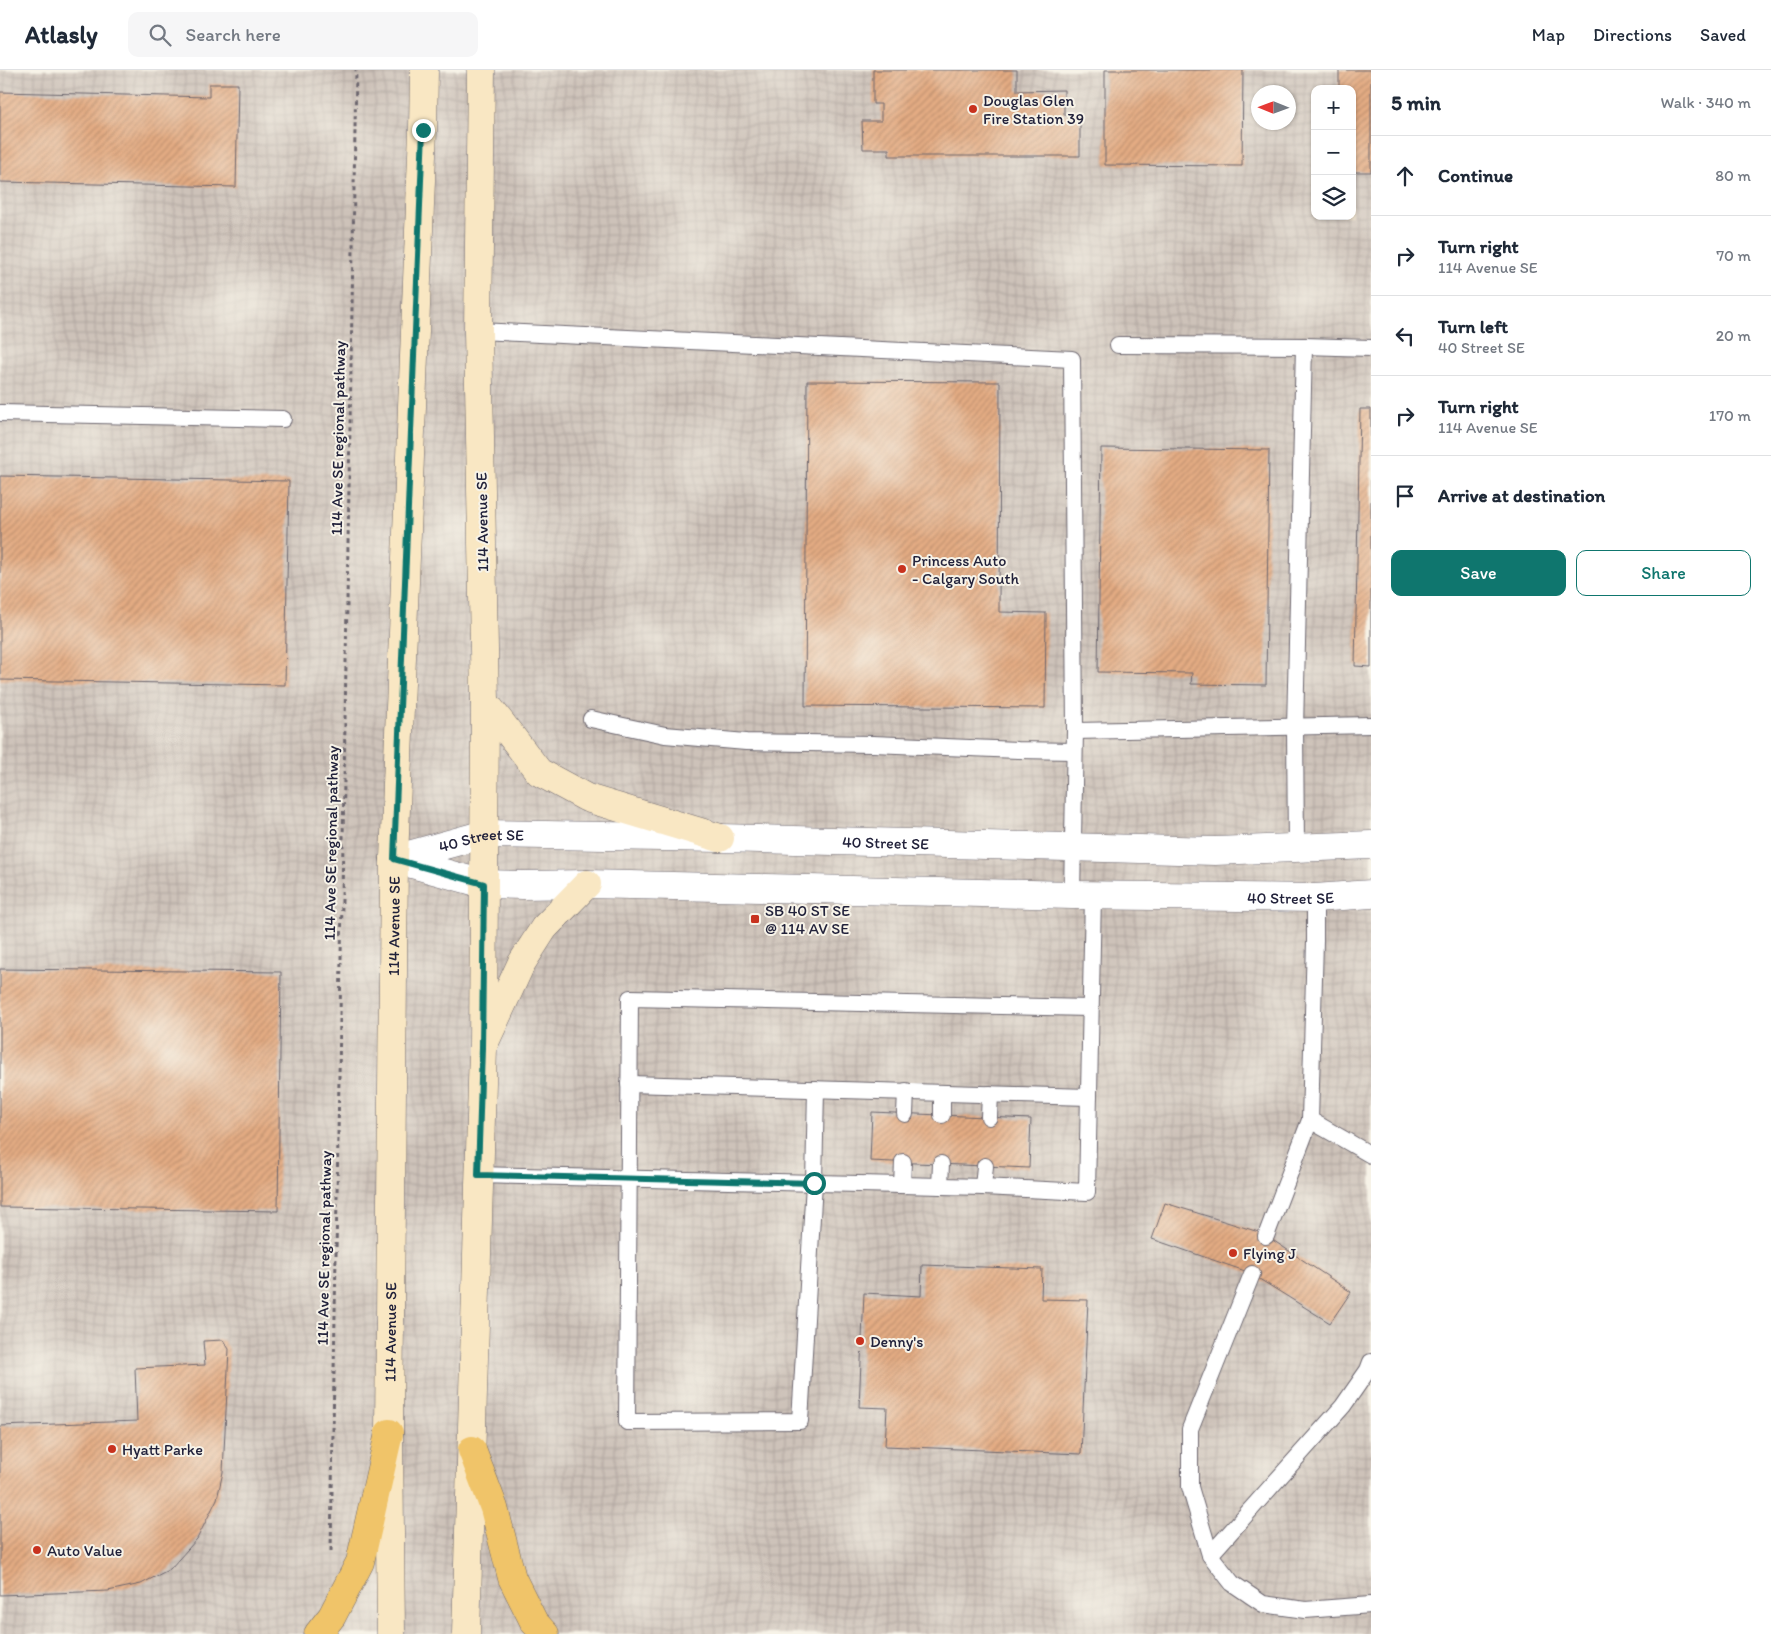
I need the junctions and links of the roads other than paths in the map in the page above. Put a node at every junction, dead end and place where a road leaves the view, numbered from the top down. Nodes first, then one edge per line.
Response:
1 (410, 70) edge
2 (424, 70) edge
3 (481, 71) edge
4 (423, 130) junction
5 (478, 331) junction
6 (1118, 345) dead end
7 (1304, 346) junction
8 (1371, 348) edge
9 (0, 413) edge
10 (283, 419) dead end
11 (485, 702) junction
12 (592, 719) dead end
13 (1371, 725) edge
14 (1295, 728) junction
15 (1075, 731) junction
16 (1074, 751) junction
17 (485, 834) junction
18 (720, 838) junction
19 (1371, 845) edge
20 (1073, 847) junction
21 (1296, 848) junction
22 (394, 859) junction
23 (484, 884) junction
24 (587, 884) junction
25 (1371, 894) edge
26 (1082, 895) junction
27 (1315, 898) junction
28 (1090, 1008) junction
29 (482, 1048) junction
30 (629, 1084) junction
31 (816, 1089) junction
32 (906, 1092) junction
33 (942, 1093) junction
34 (990, 1094) junction
35 (1089, 1097) junction
36 (905, 1114) dead end
37 (942, 1115) dead end
38 (989, 1117) dead end
39 (1310, 1120) junction
40 (1371, 1156) edge
41 (903, 1162) dead end
42 (940, 1164) dead end
43 (985, 1166) dead end
44 (478, 1175) junction
45 (628, 1179) junction
46 (814, 1183) junction
47 (902, 1185) junction
48 (940, 1186) junction
49 (984, 1187) junction
50 (1266, 1236) dead end
51 (1252, 1274) dead end
52 (1371, 1362) edge
53 (389, 1433) junction
54 (472, 1450) junction
55 (1210, 1555) junction
56 (1371, 1604) edge
57 (318, 1634) edge
58 (391, 1634) edge
59 (466, 1634) edge
60 (545, 1634) edge

1 - 4 main road
2 - 4 main road, 114 Avenue SE
3 - 5 main road, 114 Avenue SE
4 - 22 main road, 114 Avenue SE
5 - 11 main road, 114 Avenue SE
5 - 15 lane
6 - 7 lane
7 - 8 lane
7 - 14 lane
9 - 10 lane
11 - 17 main road, 114 Avenue SE
11 - 18 main road
12 - 16 lane
13 - 14 lane
14 - 15 lane
14 - 21 lane
15 - 16 lane
16 - 20 lane
17 - 18 street, 40 Street SE
17 - 22 street, 40 Street SE
17 - 23 main road, 114 Avenue SE
18 - 20 street, 40 Street SE
19 - 21 street, 40 Street SE
20 - 21 street, 40 Street SE
20 - 26 lane
22 - 23 street, 40 Street SE
22 - 53 main road, 114 Avenue SE
23 - 24 street, 40 Street SE
23 - 29 main road, 114 Avenue SE
24 - 26 street, 40 Street SE
24 - 29 main road
25 - 27 street, 40 Street SE
26 - 27 street, 40 Street SE
26 - 28 lane
27 - 39 lane
28 - 30 lane
28 - 35 lane
29 - 44 main road, 114 Avenue SE
30 - 31 lane
30 - 45 lane
31 - 32 lane
31 - 46 lane
32 - 33 lane
32 - 36 lane
33 - 34 lane
33 - 37 lane
34 - 35 lane
34 - 38 lane
35 - 49 lane
39 - 40 lane
39 - 50 lane
41 - 47 lane
42 - 48 lane
43 - 49 lane
44 - 45 lane
44 - 54 main road, 114 Avenue SE
45 - 46 lane
45 - 46 lane
46 - 47 lane
47 - 48 lane
48 - 49 lane
51 - 55 lane
52 - 55 lane
53 - 57 main road
53 - 58 main road, 114 Avenue SE
54 - 59 main road, 114 Avenue SE
54 - 60 main road
55 - 56 lane

